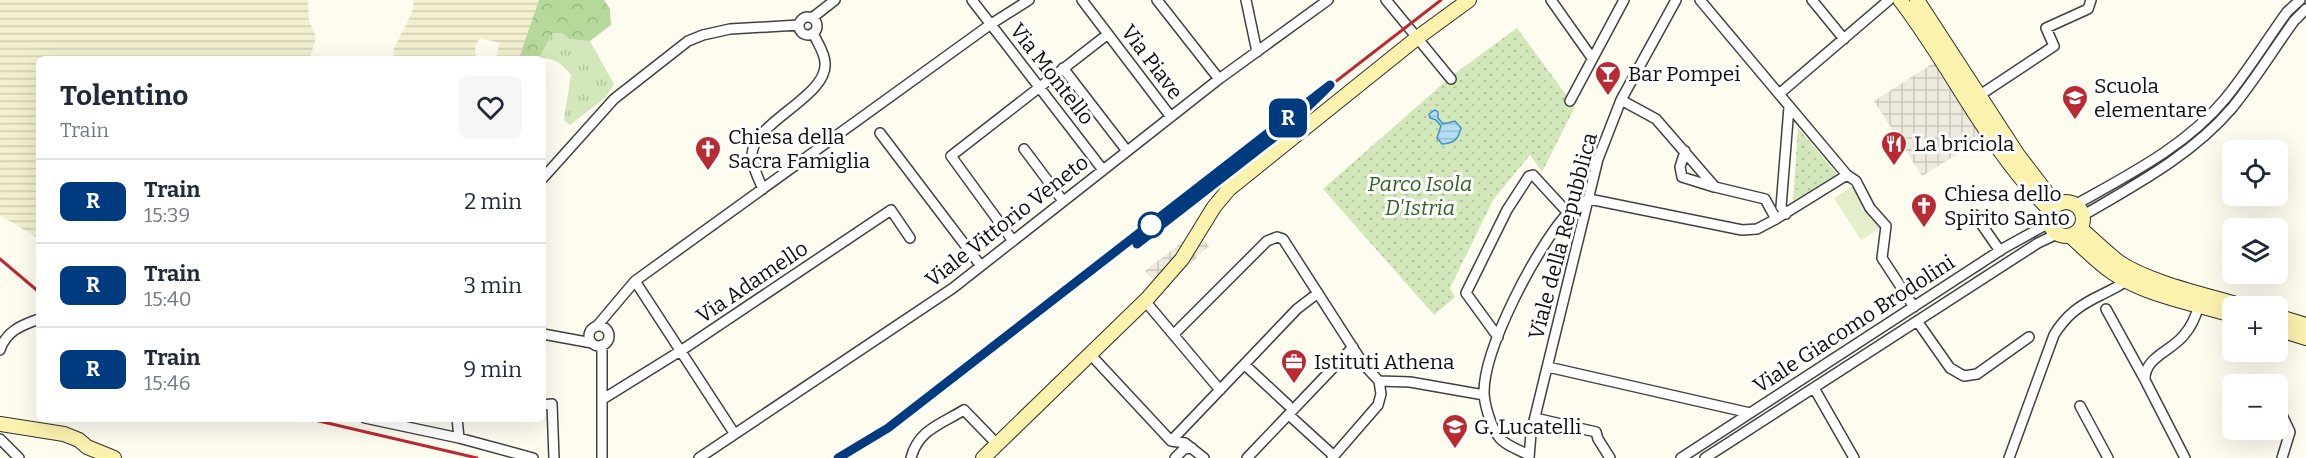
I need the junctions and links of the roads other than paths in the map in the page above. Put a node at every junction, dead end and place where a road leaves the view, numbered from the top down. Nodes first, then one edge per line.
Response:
1 (827, 0) edge
2 (835, 0) edge
3 (972, 0) edge
4 (1029, 0) edge
5 (1082, 0) edge
6 (1156, 0) edge
7 (1246, 0) edge
8 (1328, 0) edge
9 (1386, 0) edge
10 (1469, 0) edge
11 (1551, 0) edge
12 (1624, 0) edge
13 (1676, 0) edge
14 (1700, 0) edge
15 (1812, 0) edge
16 (1889, 0) edge
17 (1900, 0) edge
18 (1917, 0) edge
19 (2091, 0) edge
20 (2300, 0) edge
21 (2306, 9) edge
22 (821, 10) junction
23 (812, 18) junction
24 (799, 24) junction
25 (991, 24) junction
26 (813, 33) junction
27 (1108, 34) junction
28 (1417, 38) junction
29 (1844, 39) junction
30 (1257, 52) junction
31 (1592, 58) junction
32 (1063, 68) junction
33 (1955, 69) junction
34 (1451, 79) dead end
35 (1219, 80) junction
36 (1040, 86) junction
37 (1779, 94) junction
38 (1980, 95) junction
39 (1570, 100) dead end
40 (1621, 100) junction
41 (1789, 107) junction
42 (1171, 117) junction
43 (880, 133) dead end
44 (1024, 149) dead end
45 (1127, 151) junction
46 (1685, 151) junction
47 (2141, 168) junction
48 (1103, 170) junction
49 (546, 175) edge
50 (1846, 175) junction
51 (2147, 177) junction
52 (1714, 187) junction
53 (763, 189) junction
54 (1589, 200) junction
55 (1063, 201) junction
56 (1568, 213) junction
57 (1786, 214) junction
58 (1975, 215) dead end
59 (1776, 219) junction
60 (2066, 220) junction
61 (910, 238) dead end
62 (1013, 241) junction
63 (2000, 251) junction
64 (981, 266) junction
65 (2130, 275) junction
66 (635, 281) junction
67 (1318, 293) junction
68 (1146, 300) junction
69 (2222, 300) edge
70 (2199, 305) junction
71 (1914, 308) junction
72 (2106, 309) dead end
73 (2222, 312) edge
74 (2288, 319) edge
75 (36, 320) edge
76 (1917, 321) junction
77 (2306, 325) edge
78 (598, 328) junction
79 (2288, 333) edge
80 (546, 334) edge
81 (1174, 334) junction
82 (564, 336) junction
83 (1498, 337) junction
84 (2030, 337) dead end
85 (2306, 339) edge
86 (592, 342) junction
87 (602, 345) junction
88 (1353, 347) junction
89 (0, 350) edge
90 (682, 350) junction
91 (1090, 354) junction
92 (1340, 362) junction
93 (1245, 365) junction
94 (1364, 365) junction
95 (1548, 367) junction
96 (2145, 380) junction
97 (1380, 381) junction
98 (1814, 388) junction
99 (1220, 390) junction
100 (1484, 395) junction
101 (603, 399) junction
102 (546, 405) edge
103 (2080, 406) dead end
104 (1288, 410) junction
105 (1750, 413) junction
106 (1535, 418) junction
107 (384, 422) edge
108 (457, 422) edge
109 (0, 424) edge
110 (734, 433) junction
111 (459, 438) junction
112 (0, 439) edge
113 (2288, 440) edge
114 (1171, 441) junction
115 (997, 444) junction
116 (87, 447) junction
117 (1192, 448) junction
118 (1529, 456) edge
119 (1333, 457) edge
120 (19, 458) edge
121 (97, 458) edge
122 (114, 458) edge
123 (533, 458) edge
124 (554, 458) edge
125 (602, 458) edge
126 (699, 458) edge
127 (911, 458) edge
128 (983, 458) edge
129 (1174, 458) edge
130 (1204, 458) edge
131 (1247, 458) edge
132 (1610, 458) edge
133 (1681, 458) edge
134 (1705, 458) edge
135 (1854, 458) edge
136 (2009, 458) edge
137 (2108, 458) edge
138 (2185, 458) edge
139 (2282, 458) edge

1 - 22 street
2 - 22 street
3 - 25 street, Via Montello
4 - 25 street
5 - 27 street, Via Piave
6 - 35 street
7 - 30 street
8 - 30 street, Viale Vittorio Veneto
9 - 28 street
10 - 28 street
11 - 31 street
12 - 31 street
13 - 40 street, Viale della Repubblica
14 - 37 street
15 - 29 street
16 - 29 street
17 - 33 street
18 - 33 street
19 - 38 street
20 - 47 street
21 - 51 street
22 - 23 street
23 - 24 street
23 - 26 street
24 - 26 street
24 - 49 street
25 - 36 street, Via Montello
25 - 53 street
26 - 53 street
27 - 32 street
27 - 42 street, Via Piave
28 - 34 street
28 - 68 street
29 - 37 street
30 - 35 street, Viale Vittorio Veneto
31 - 39 street
32 - 36 street
32 - 45 street
33 - 38 street
33 - 60 street
35 - 42 street, Viale Vittorio Veneto
36 - 48 street, Via Montello
36 - 62 street
37 - 41 street
38 - 60 street
40 - 46 street
40 - 54 street, Viale della Repubblica
41 - 50 street
41 - 57 street
42 - 45 street, Viale Vittorio Veneto
43 - 64 street
44 - 55 street
45 - 48 street, Viale Vittorio Veneto
46 - 52 street
46 - 52 street
47 - 51 street
47 - 60 street
48 - 55 street, Viale Vittorio Veneto
50 - 57 street
50 - 71 street
51 - 60 street
52 - 59 street
53 - 66 street
54 - 56 street
54 - 59 street
54 - 95 street, Viale della Repubblica
55 - 62 street, Viale Vittorio Veneto
56 - 83 street
56 - 83 street
57 - 59 street
58 - 63 street
60 - 63 street, Viale Giacomo Brodolini
60 - 65 street
60 - 76 street, Viale Giacomo Brodolini
61 - 90 street, Via Adamello
62 - 64 street, Viale Vittorio Veneto
63 - 71 street, Viale Giacomo Brodolini
64 - 110 street, Viale Vittorio Veneto
65 - 69 street
65 - 70 street
65 - 136 street
66 - 78 street
66 - 90 street
67 - 81 street
67 - 88 street
67 - 93 street
68 - 81 street
68 - 91 street
70 - 73 street
70 - 96 street
71 - 105 street, Viale Giacomo Brodolini
72 - 96 street
74 - 77 street
75 - 89 street
76 - 84 street
76 - 98 street, Viale Giacomo Brodolini
78 - 82 street
78 - 86 street
78 - 87 street
79 - 85 street
80 - 82 street
81 - 99 street
82 - 86 street
83 - 100 street
86 - 87 street
87 - 101 street
88 - 92 street
88 - 94 street
90 - 101 street, Via Adamello
90 - 110 street
91 - 114 street
91 - 115 street
92 - 94 street
92 - 104 street
93 - 99 street
93 - 104 street
94 - 97 street
95 - 105 street
95 - 106 street, Viale della Repubblica
96 - 138 street
97 - 100 street
97 - 119 street
98 - 134 street, Viale Giacomo Brodolini
98 - 135 street
99 - 114 street
100 - 118 street
101 - 125 street
102 - 124 street
103 - 137 street
104 - 119 street
104 - 131 street
105 - 133 street, Viale Giacomo Brodolini
106 - 118 street, Viale della Repubblica
106 - 132 street
107 - 111 street
108 - 111 street
109 - 116 street
110 - 126 street, Viale Vittorio Veneto
111 - 123 street
112 - 120 street
113 - 139 street
114 - 117 street
114 - 129 street
115 - 127 street
115 - 128 street
116 - 121 street
116 - 122 street
117 - 129 street
117 - 130 street

